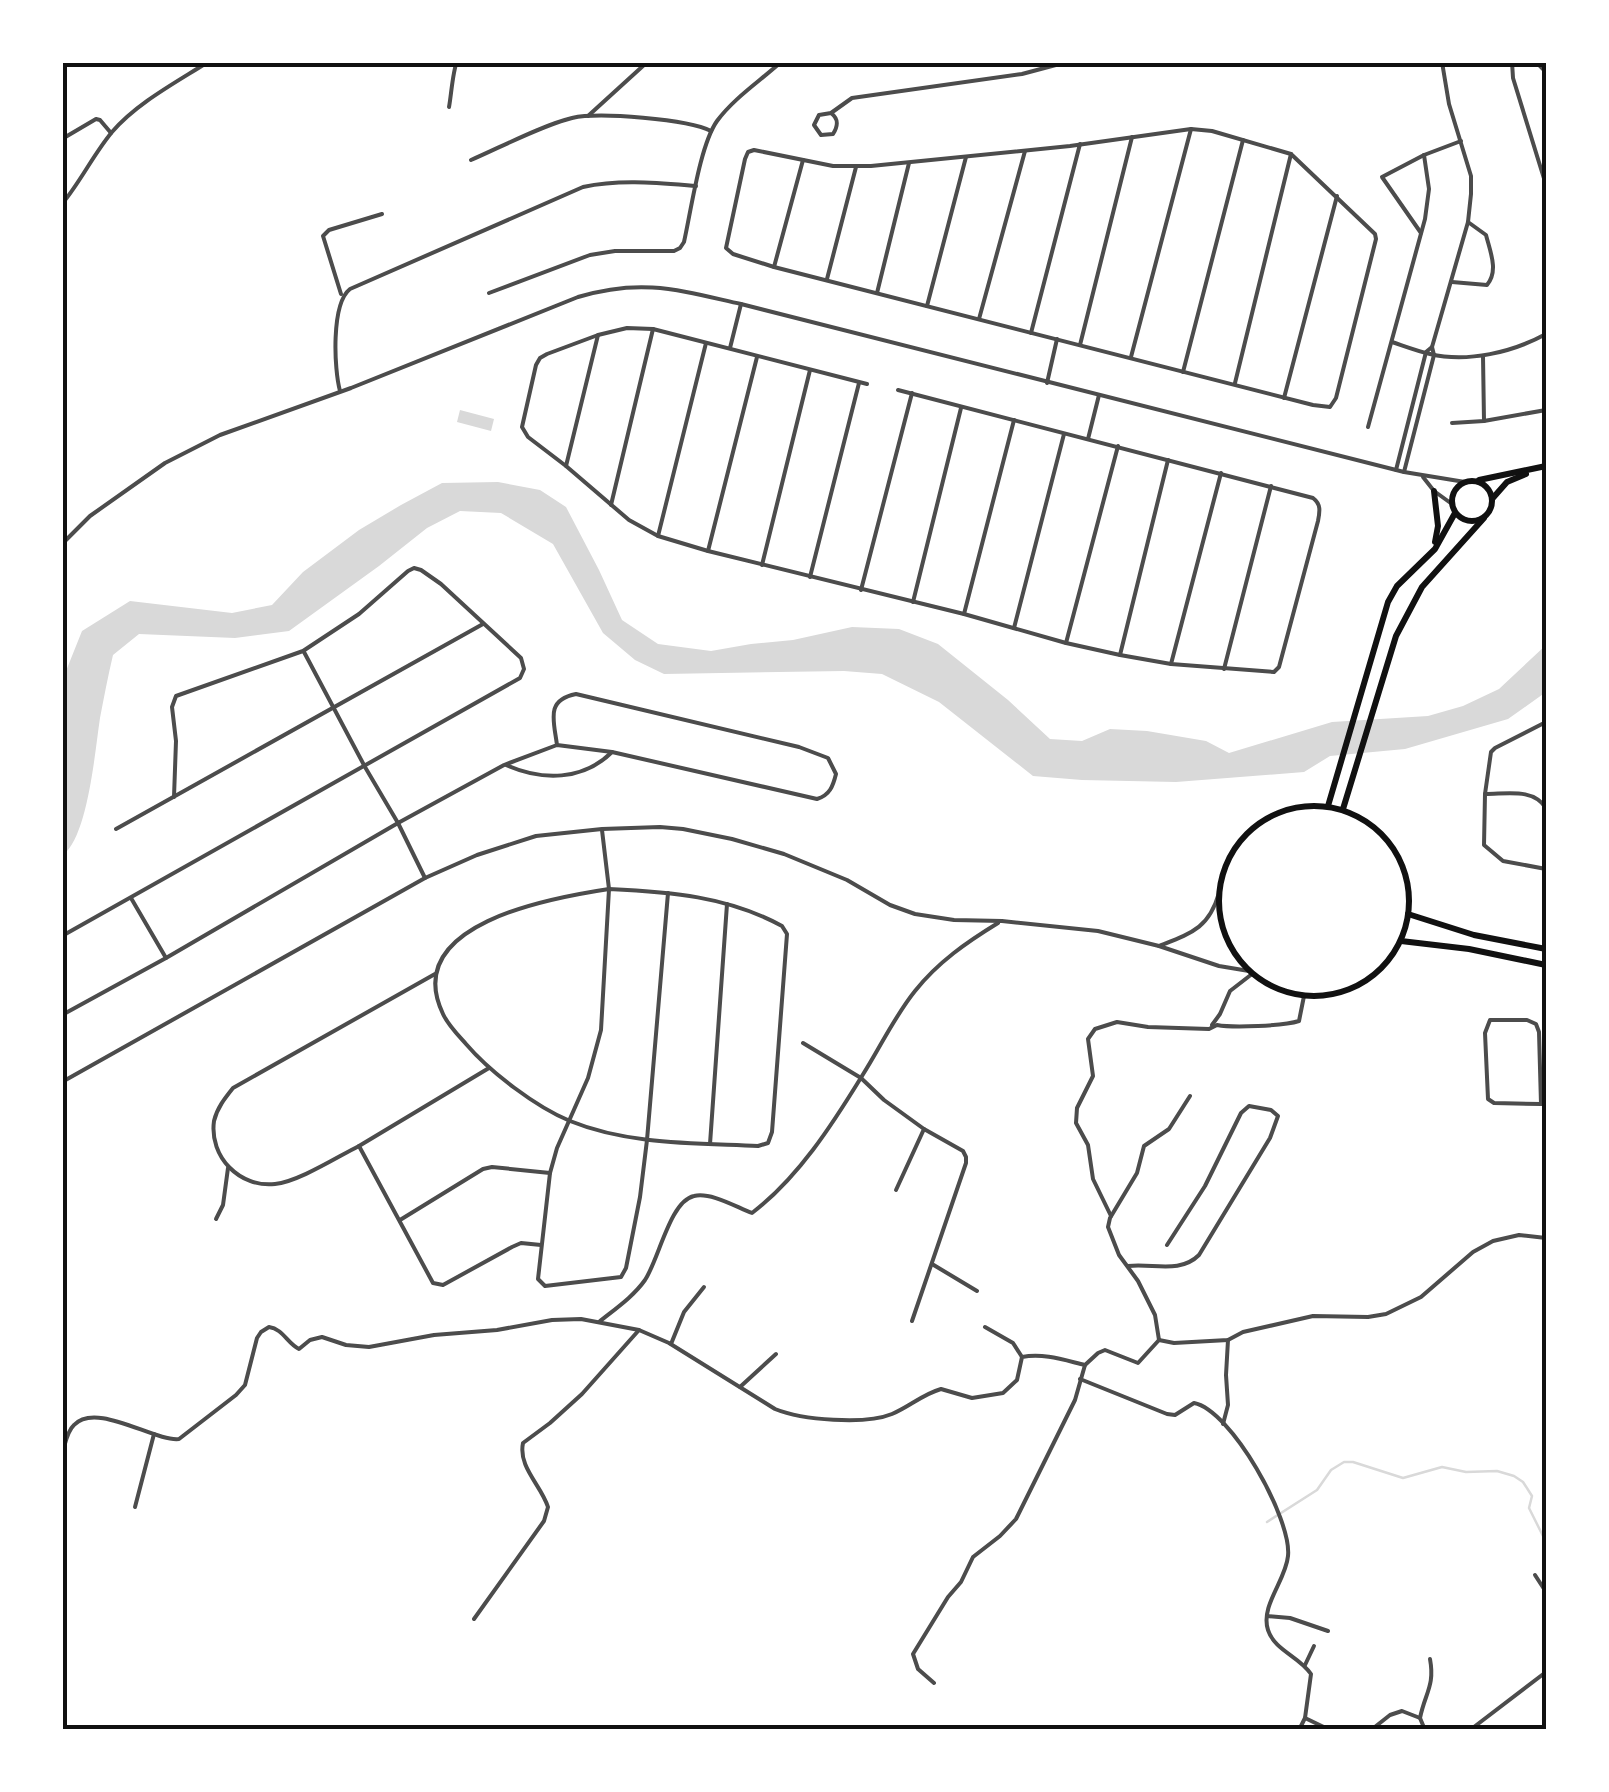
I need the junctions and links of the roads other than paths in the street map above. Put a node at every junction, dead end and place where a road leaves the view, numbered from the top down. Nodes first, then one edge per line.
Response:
1 (457, 62) edge
2 (781, 62) edge
3 (1067, 62) edge
4 (1442, 62) edge
5 (1512, 62) edge
6 (1536, 62) edge
7 (206, 63) edge
8 (644, 64) edge
9 (1546, 72) edge
10 (449, 107) dead end
11 (831, 114) junction
12 (588, 116) junction
13 (1191, 129) junction
14 (711, 131) junction
15 (111, 133) junction
16 (1132, 137) junction
17 (62, 139) edge
18 (1242, 140) junction
19 (1461, 141) junction
20 (1080, 144) junction
21 (1025, 151) junction
22 (1291, 154) junction
23 (1424, 155) junction
24 (966, 157) junction
25 (471, 160) dead end
26 (803, 160) junction
27 (909, 163) junction
28 (856, 167) junction
29 (1546, 184) edge
30 (696, 186) junction
31 (1337, 196) junction
32 (62, 204) edge
33 (382, 214) dead end
34 (1468, 222) junction
35 (1421, 233) junction
36 (774, 267) junction
37 (827, 280) junction
38 (1451, 282) junction
39 (489, 293) dead end
40 (877, 293) junction
41 (342, 296) junction
42 (740, 304) junction
43 (927, 306) junction
44 (979, 319) junction
45 (653, 329) junction
46 (1030, 333) junction
47 (1546, 334) edge
48 (598, 335) junction
49 (1057, 340) junction
50 (706, 342) junction
51 (1392, 342) junction
52 (1080, 345) junction
53 (1432, 346) junction
54 (730, 349) junction
55 (1426, 352) junction
56 (1484, 354) junction
57 (1434, 355) junction
58 (758, 356) junction
59 (1130, 358) junction
60 (810, 370) junction
61 (1184, 372) junction
62 (859, 382) junction
63 (1047, 382) junction
64 (867, 384) dead end
65 (1234, 385) junction
66 (898, 390) dead end
67 (340, 392) junction
68 (912, 393) junction
69 (1099, 395) junction
70 (1284, 398) junction
71 (1414, 398) junction
72 (1422, 400) junction
73 (962, 406) junction
74 (1546, 410) edge
75 (1014, 420) junction
76 (1484, 421) junction
77 (1452, 423) dead end
78 (1368, 427) dead end
79 (1065, 433) junction
80 (1088, 439) junction
81 (1118, 446) junction
82 (1168, 459) junction
83 (566, 466) junction
84 (1546, 466) edge
85 (1536, 469) junction
86 (1396, 470) junction
87 (1404, 472) junction
88 (1220, 473) junction
89 (1422, 476) junction
90 (1475, 481) junction
91 (1464, 482) junction
92 (1271, 486) junction
93 (1434, 491) junction
94 (1492, 499) junction
95 (1452, 504) junction
96 (611, 505) junction
97 (1455, 513) junction
98 (1484, 518) junction
99 (658, 536) junction
100 (62, 544) edge
101 (1435, 549) junction
102 (708, 551) junction
103 (762, 564) junction
104 (810, 577) junction
105 (861, 590) junction
106 (913, 602) junction
107 (964, 614) junction
108 (484, 623) junction
109 (1014, 628) junction
110 (1066, 643) junction
111 (303, 650) junction
112 (1120, 655) junction
113 (1171, 664) junction
114 (1224, 668) junction
115 (332, 708) junction
116 (1546, 722) edge
117 (558, 745) junction
118 (612, 752) junction
119 (504, 764) junction
120 (365, 768) junction
121 (1486, 794) junction
122 (174, 796) junction
123 (1328, 806) junction
124 (1546, 808) edge
125 (1344, 809) junction
126 (398, 822) junction
127 (116, 829) dead end
128 (602, 829) junction
129 (1546, 869) edge
130 (425, 878) junction
131 (609, 889) junction
132 (668, 893) junction
133 (1219, 893) junction
134 (131, 898) junction
135 (728, 904) junction
136 (1408, 914) junction
137 (1002, 921) junction
138 (62, 936) edge
139 (1400, 941) junction
140 (1160, 946) junction
141 (1546, 949) edge
142 (166, 958) junction
143 (1546, 965) edge
144 (1250, 972) junction
145 (435, 974) junction
146 (1304, 996) junction
147 (62, 1015) edge
148 (1209, 1029) junction
149 (803, 1043) dead end
150 (490, 1067) junction
151 (861, 1078) junction
152 (62, 1082) edge
153 (1190, 1096) dead end
154 (1544, 1104) edge
155 (568, 1120) junction
156 (924, 1129) junction
157 (647, 1140) junction
158 (710, 1144) junction
159 (359, 1146) junction
160 (228, 1168) junction
161 (550, 1173) junction
162 (896, 1190) dead end
163 (1111, 1216) junction
164 (216, 1218) dead end
165 (399, 1220) junction
166 (1546, 1238) edge
167 (1167, 1245) dead end
168 (540, 1246) junction
169 (932, 1264) junction
170 (1128, 1266) junction
171 (704, 1287) dead end
172 (977, 1291) dead end
173 (912, 1321) dead end
174 (599, 1322) junction
175 (985, 1327) dead end
176 (639, 1330) junction
177 (1160, 1340) junction
178 (1228, 1340) junction
179 (671, 1344) junction
180 (776, 1354) dead end
181 (1022, 1357) junction
182 (1085, 1365) junction
183 (1080, 1379) junction
184 (740, 1388) junction
185 (1224, 1424) junction
186 (154, 1434) junction
187 (62, 1454) edge
188 (134, 1507) dead end
189 (1534, 1575) dead end
190 (1546, 1592) edge
191 (1267, 1616) junction
192 (474, 1619) dead end
193 (1328, 1631) dead end
194 (1314, 1646) dead end
195 (1430, 1659) dead end
196 (1306, 1665) junction
197 (1546, 1672) edge
198 (934, 1683) dead end
199 (1305, 1718) junction
200 (1420, 1718) junction
201 (1299, 1730) edge
202 (1330, 1730) edge
203 (1371, 1730) edge
204 (1425, 1730) edge
205 (1470, 1730) edge

1 - 10 street
2 - 14 street
3 - 11 street
4 - 19 street
5 - 29 street
6 - 9 street
7 - 15 street
8 - 12 street
11 - 11 street
12 - 14 street
12 - 25 street
13 - 16 street
13 - 18 street
13 - 59 street
14 - 30 street
15 - 17 street
15 - 32 street
16 - 20 street
16 - 52 street
18 - 22 street
18 - 61 street
19 - 23 street
19 - 34 street
20 - 21 street
20 - 46 street
21 - 24 street
21 - 44 street
22 - 31 street
22 - 65 street
23 - 35 street
23 - 35 street
24 - 27 street
24 - 43 street
26 - 28 street
26 - 36 street
26 - 36 street
27 - 28 street
27 - 40 street
28 - 37 street
30 - 39 street
30 - 41 street
31 - 70 street
31 - 70 street
33 - 41 street
34 - 38 street
34 - 38 street
35 - 51 street
36 - 37 street
37 - 40 street
38 - 53 street
40 - 43 street
41 - 67 street
42 - 54 street
42 - 63 street
42 - 67 street
43 - 44 street
44 - 46 street
45 - 48 street
45 - 50 street
45 - 96 street
46 - 49 street
47 - 56 street
48 - 83 street
48 - 83 street
49 - 52 street
49 - 63 street
50 - 54 street
50 - 99 street
51 - 55 street
51 - 78 street
52 - 59 street
53 - 55 street
53 - 57 street
54 - 58 street
55 - 57 street
55 - 71 street
56 - 57 street
56 - 76 street
57 - 72 street
58 - 60 street
58 - 102 street
59 - 61 street
60 - 62 street
60 - 103 street
61 - 65 street
62 - 64 street
62 - 104 street
63 - 69 street
65 - 70 street
66 - 68 street
67 - 100 street
68 - 73 street
68 - 105 street
69 - 80 street
69 - 86 street
71 - 72 street
71 - 86 street
72 - 87 street
73 - 75 street
73 - 106 street
74 - 76 street
75 - 79 street
75 - 107 street
76 - 77 street
79 - 80 street
79 - 109 street
80 - 81 street
81 - 82 street
81 - 110 street
82 - 88 street
82 - 112 street
83 - 96 street
84 - 85 main road
85 - 90 main road
85 - 94 main road
86 - 87 street
87 - 89 street
88 - 92 street
88 - 113 street
89 - 91 street
89 - 93 street
90 - 91 main road
90 - 94 main road
91 - 95 main road
92 - 114 street
92 - 114 street
93 - 95 street
93 - 101 main road
94 - 98 main road
95 - 97 main road
96 - 99 street
97 - 98 main road
97 - 101 main road
98 - 125 main road
99 - 102 street
101 - 123 main road
102 - 103 street
103 - 104 street
104 - 105 street
105 - 106 street
106 - 107 street
107 - 109 street
108 - 111 street
108 - 115 street
108 - 120 street
109 - 110 street
110 - 112 street
111 - 115 street
111 - 122 street
112 - 113 street
113 - 114 street
115 - 120 street
115 - 122 street
116 - 121 street
117 - 118 street
117 - 118 street
117 - 119 street
118 - 119 street
119 - 126 street
120 - 126 street
120 - 134 street
121 - 124 street
121 - 129 street
122 - 127 street
123 - 125 main road
123 - 133 main road
125 - 136 main road
126 - 130 street
126 - 142 street
128 - 130 street
128 - 131 street
128 - 137 street
130 - 152 street
131 - 132 street
131 - 145 street
131 - 155 street
132 - 135 street
132 - 157 street
133 - 140 street
133 - 144 main road
134 - 138 street
134 - 142 street
135 - 158 street
135 - 158 street
136 - 139 main road
136 - 141 main road
137 - 140 street
137 - 151 street
139 - 143 main road
139 - 146 main road
140 - 144 street
142 - 147 street
144 - 146 main road
144 - 148 street
145 - 150 street
145 - 160 street
146 - 148 street
148 - 163 street
149 - 151 street
150 - 155 street
150 - 159 street
151 - 156 street
151 - 174 street
153 - 163 street
154 - 154 street
155 - 157 street
155 - 161 street
156 - 162 street
156 - 169 street
157 - 158 street
157 - 168 street
159 - 160 street
159 - 165 street
160 - 164 street
161 - 165 street
161 - 168 street
163 - 170 street
165 - 168 street
166 - 178 street
167 - 170 street
169 - 172 street
169 - 173 street
170 - 177 street
171 - 179 street
174 - 176 street
174 - 186 street
175 - 181 street
176 - 179 street
176 - 192 street
177 - 178 street
177 - 182 street
178 - 185 street
179 - 184 street
180 - 184 street
181 - 182 street
181 - 184 street
182 - 183 street
183 - 185 street
183 - 198 street
185 - 191 street
186 - 187 street
186 - 188 street
189 - 190 street
191 - 193 street
191 - 196 street
194 - 196 street
195 - 200 street
196 - 199 street
197 - 205 street
199 - 201 street
199 - 202 street
200 - 203 street
200 - 204 street

